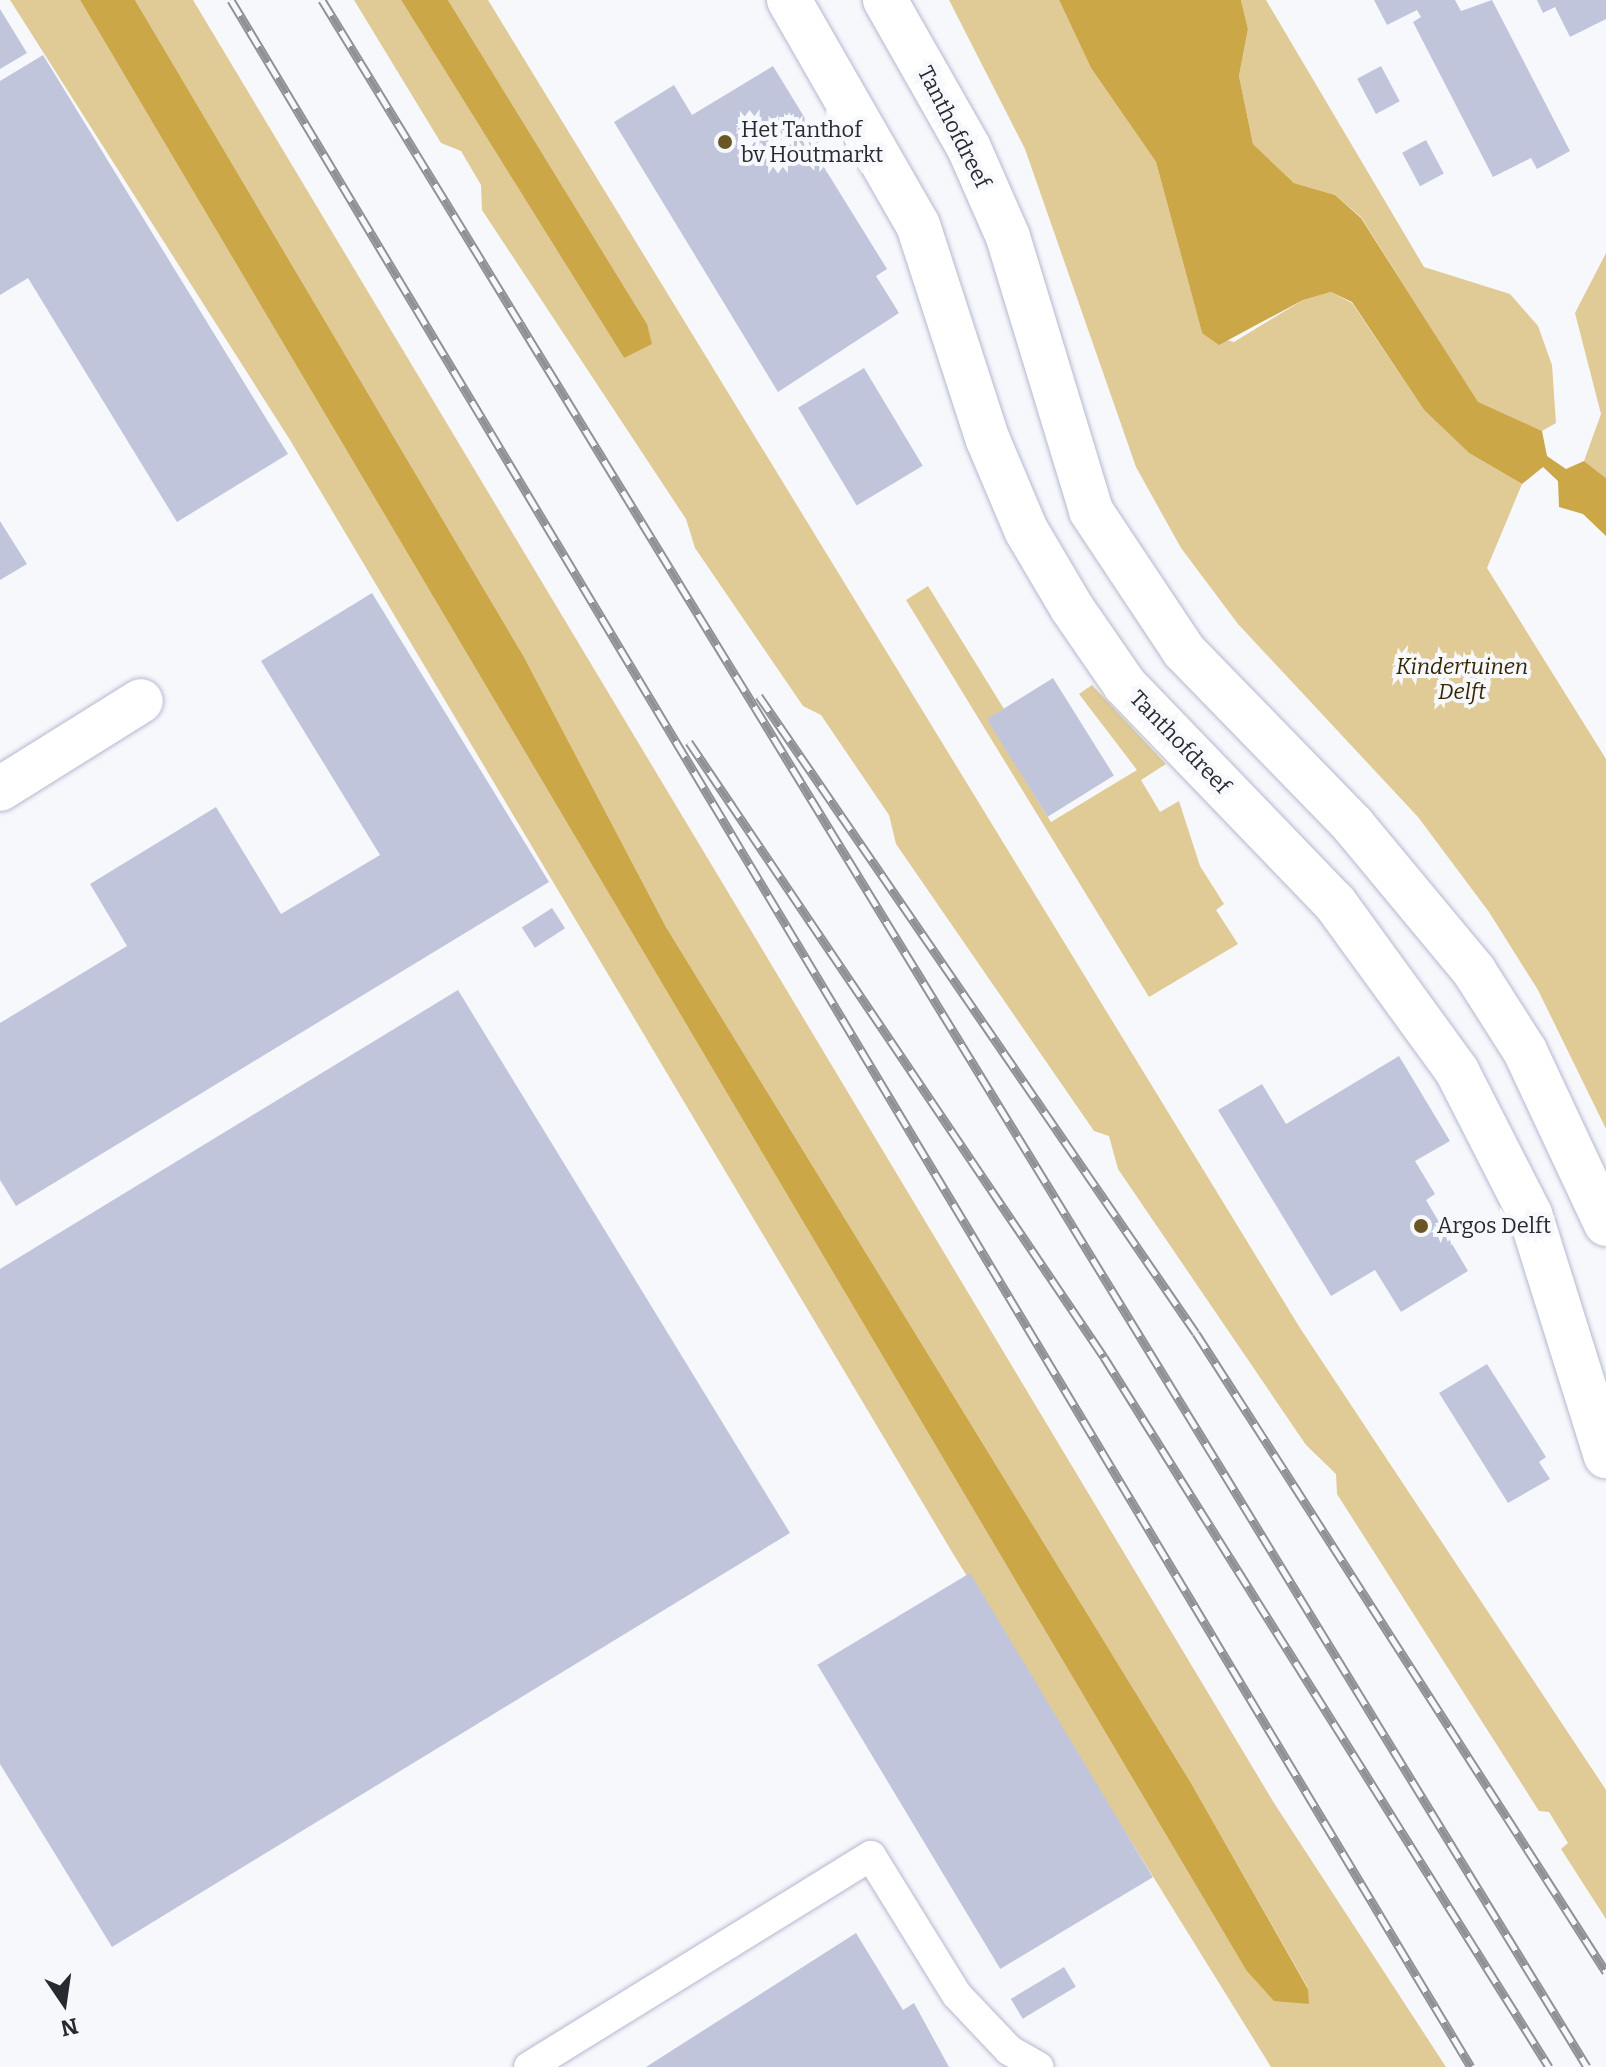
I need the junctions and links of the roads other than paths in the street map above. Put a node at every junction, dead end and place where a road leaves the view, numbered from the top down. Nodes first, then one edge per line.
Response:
1 (789, 0) edge
2 (885, 0) edge
3 (141, 701) dead end
4 (0, 789) edge
5 (1606, 1224) edge
6 (1606, 1456) edge
7 (529, 2067) edge
8 (1038, 2067) edge

1 - 6 street, Tanthofdreef
2 - 5 street, Tanthofdreef
3 - 4 street
7 - 8 lane

